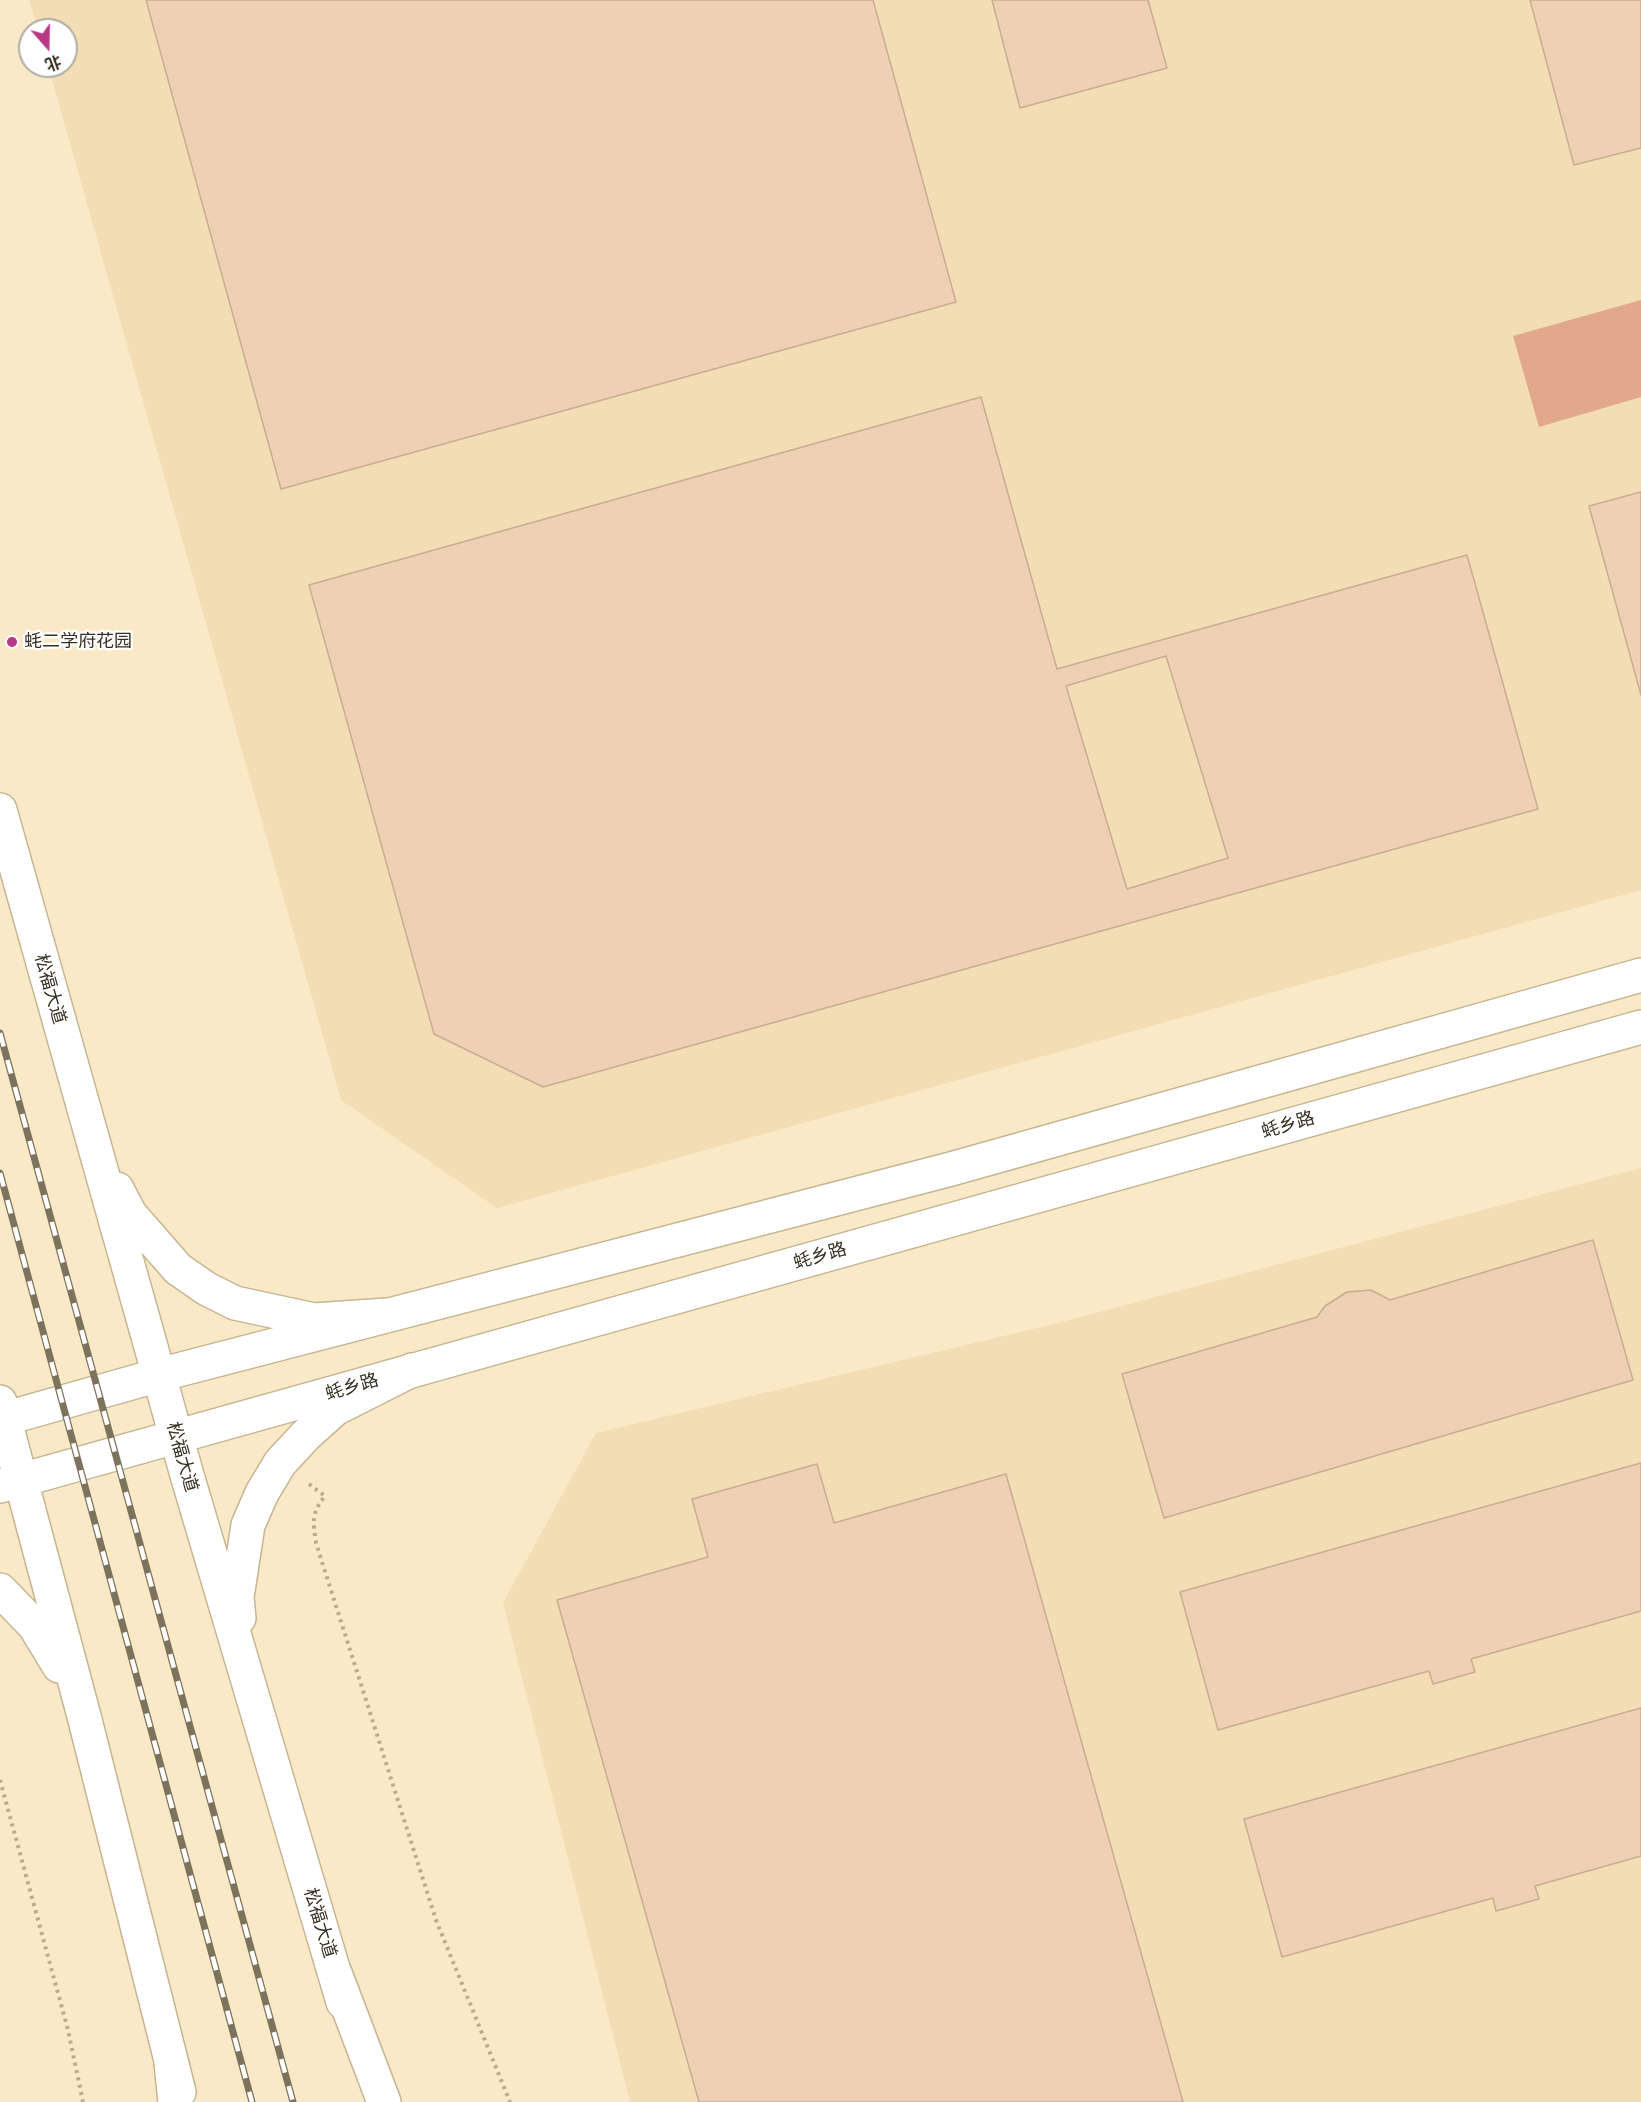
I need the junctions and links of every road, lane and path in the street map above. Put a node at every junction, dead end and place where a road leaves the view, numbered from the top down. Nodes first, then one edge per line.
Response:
1 (0, 810) edge
2 (1641, 975) edge
3 (1641, 1027) edge
4 (94, 1146) junction
5 (387, 1315) junction
6 (412, 1370) junction
7 (159, 1375) junction
8 (2, 1414) edge
9 (176, 1436) junction
10 (280, 1462) junction
11 (11, 1483) edge
12 (0, 1590) edge
13 (246, 1674) junction
14 (84, 1716) junction
15 (0, 1780) edge
16 (335, 1973) junction
17 (171, 2063) junction
18 (83, 2102) edge
19 (175, 2102) edge
20 (182, 2102) edge
21 (370, 2102) edge
22 (384, 2102) edge
23 (510, 2102) edge

1 - 4 main road, 松福大道
2 - 5 main road
3 - 6 main road, 蚝乡路
4 - 5 main road
4 - 7 main road, 松福大道
5 - 7 main road
6 - 9 main road, 蚝乡路
6 - 10 main road
7 - 8 main road
7 - 9 main road, 松福大道
8 - 11 main road
9 - 11 main road, 蚝乡路
9 - 13 main road, 松福大道
10 - 13 main road
10 - 23 path
11 - 14 main road
12 - 14 main road
13 - 16 main road, 松福大道
14 - 17 main road
15 - 18 path
16 - 21 main road, 松福大道
16 - 22 main road
17 - 19 main road
17 - 20 main road

